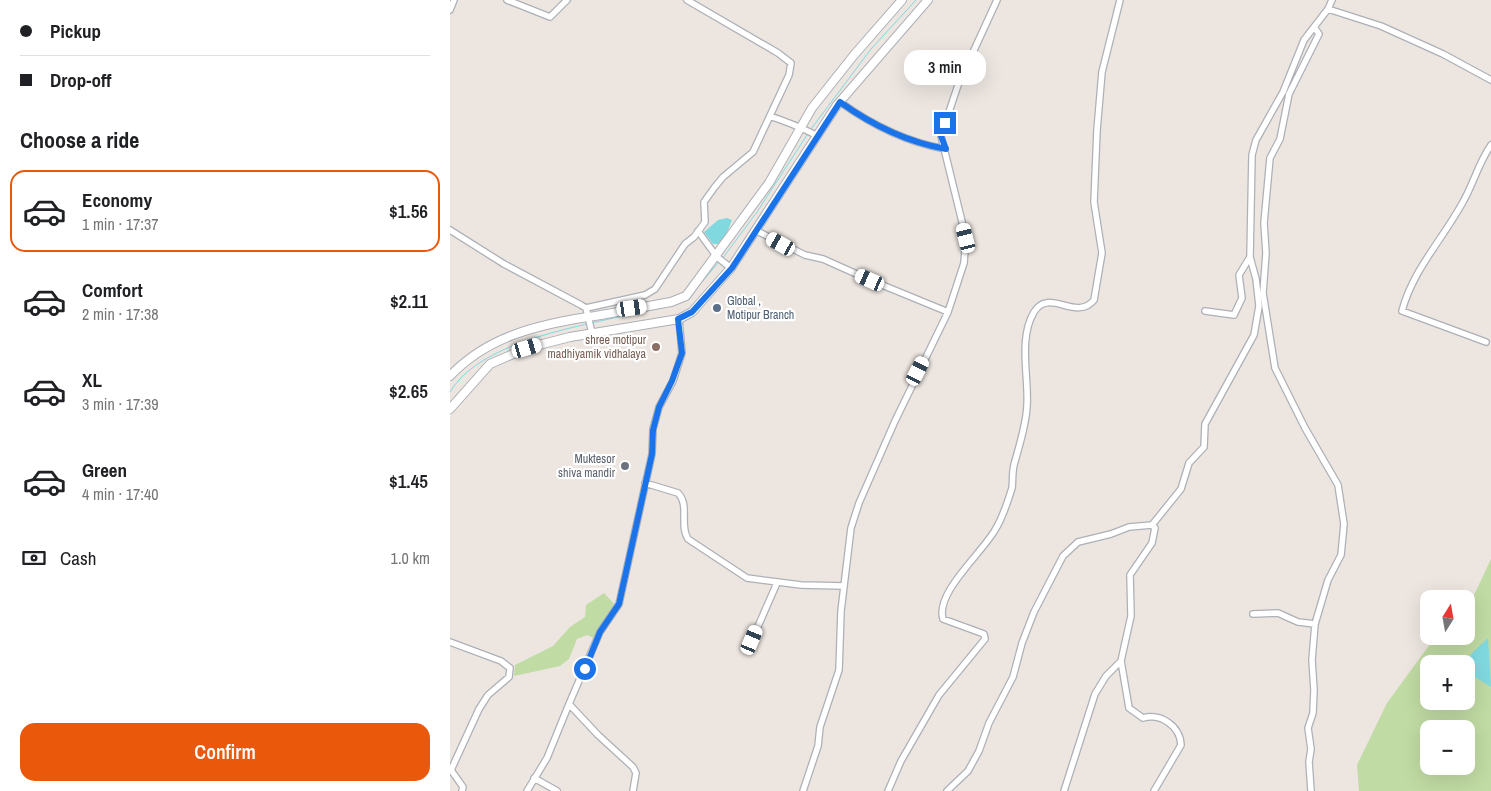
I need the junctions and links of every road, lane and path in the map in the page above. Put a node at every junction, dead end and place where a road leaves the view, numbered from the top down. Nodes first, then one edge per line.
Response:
1 (454, 0) edge
2 (507, 0) edge
3 (567, 0) edge
4 (687, 0) edge
5 (902, 0) edge
6 (928, 0) edge
7 (996, 0) edge
8 (1120, 0) edge
9 (1332, 0) edge
10 (1328, 9) junction
11 (450, 10) edge
12 (1314, 27) junction
13 (1491, 80) edge
14 (840, 102) junction
15 (770, 116) junction
16 (802, 127) junction
17 (816, 136) junction
18 (1491, 145) edge
19 (946, 149) junction
20 (450, 230) edge
21 (757, 230) junction
22 (698, 231) junction
23 (716, 256) junction
24 (1250, 256) junction
25 (729, 266) junction
26 (586, 308) junction
27 (1205, 311) dead end
28 (948, 312) junction
29 (589, 318) junction
30 (678, 319) junction
31 (592, 330) junction
32 (1486, 342) dead end
33 (450, 376) edge
34 (450, 409) edge
35 (645, 483) junction
36 (1152, 525) junction
37 (777, 583) junction
38 (844, 586) junction
39 (1253, 614) dead end
40 (1315, 624) junction
41 (752, 640) dead end
42 (450, 642) edge
43 (1121, 661) junction
44 (569, 704) junction
45 (534, 778) junction
46 (462, 791) edge
47 (527, 791) edge
48 (557, 791) edge
49 (633, 791) edge
50 (803, 791) edge
51 (888, 791) edge
52 (947, 791) edge
53 (1064, 791) edge
54 (1154, 791) edge
55 (1311, 791) edge

1 - 11 street
2 - 3 street
4 - 15 street
5 - 16 main road
6 - 14 main road
7 - 19 street
8 - 51 street
9 - 10 street
10 - 12 street
10 - 13 street
12 - 24 street
12 - 40 street
14 - 17 main road
14 - 19 street
15 - 16 street
15 - 22 street
16 - 17 street
16 - 23 main road
17 - 21 main road
18 - 32 street
19 - 28 street
20 - 26 street
21 - 25 main road
21 - 28 street
22 - 23 street
22 - 26 street
23 - 25 street
23 - 29 main road
24 - 27 street
24 - 36 street
25 - 30 main road
26 - 29 street
28 - 38 street
29 - 31 street
29 - 33 main road
30 - 31 main road
30 - 35 street
31 - 34 main road
35 - 37 street
35 - 44 street
36 - 43 street
36 - 52 street
37 - 38 street
37 - 41 street
38 - 50 street
39 - 40 street
40 - 55 street
42 - 46 street
43 - 53 street
43 - 54 street
44 - 45 street
44 - 49 street
45 - 47 street
45 - 48 street

